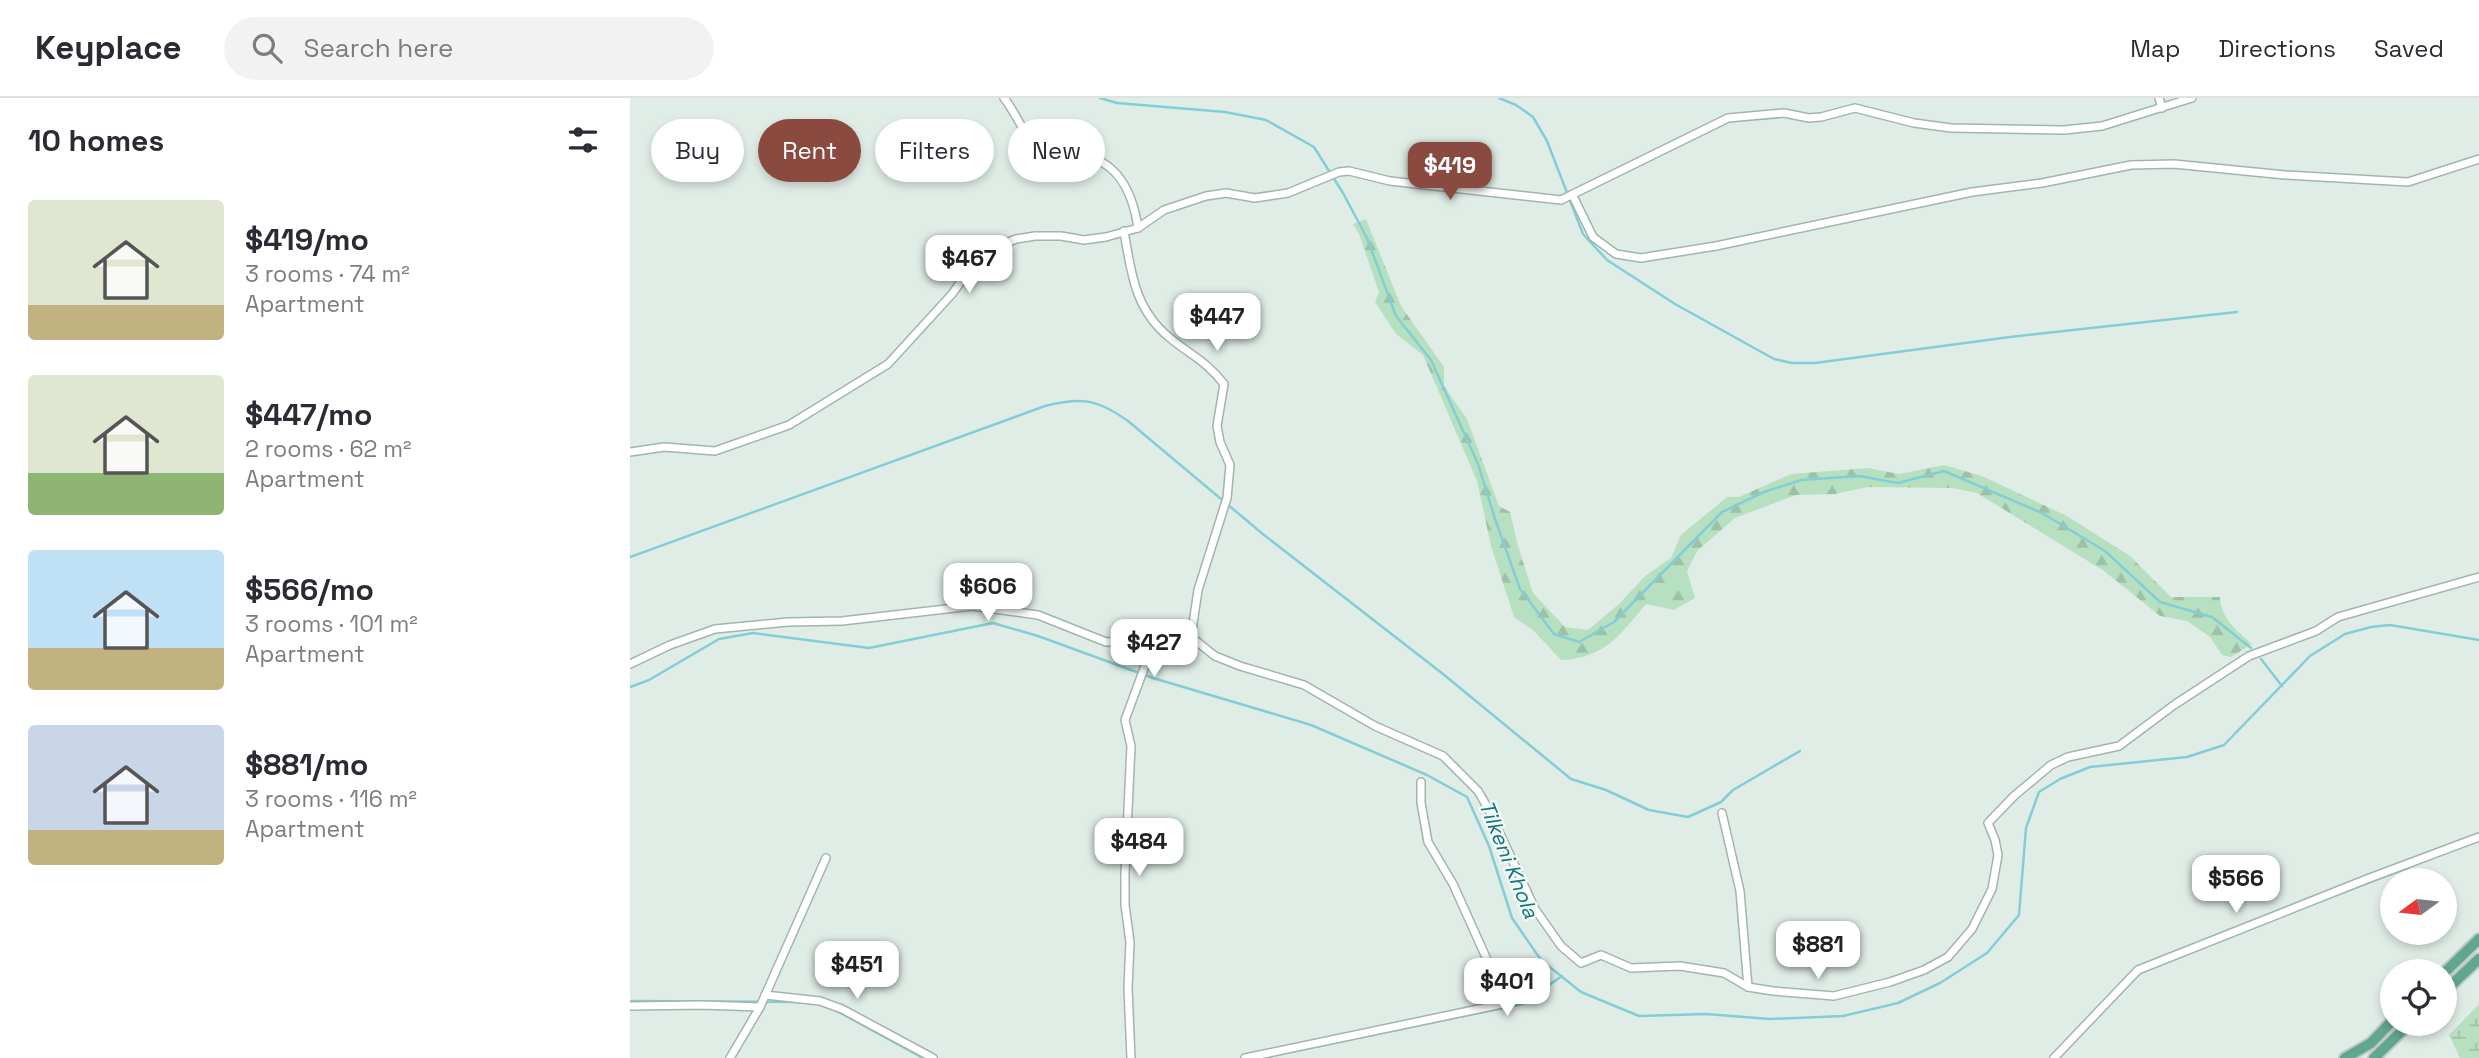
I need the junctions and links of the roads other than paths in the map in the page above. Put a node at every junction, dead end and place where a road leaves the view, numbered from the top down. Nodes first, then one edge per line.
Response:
1 (1004, 98) edge
2 (2159, 98) edge
3 (2193, 98) edge
4 (2162, 108) junction
5 (2479, 159) edge
6 (1573, 196) junction
7 (1138, 228) junction
8 (1124, 231) junction
9 (630, 452) edge
10 (2479, 577) edge
11 (1156, 636) junction
12 (1191, 637) junction
13 (630, 664) edge
14 (1421, 782) dead end
15 (1722, 813) dead end
16 (2479, 837) edge
17 (826, 858) dead end
18 (2479, 939) edge
19 (2479, 959) edge
20 (2457, 960) edge
21 (2457, 980) edge
22 (1748, 987) junction
23 (762, 1001) junction
24 (630, 1006) edge
25 (2380, 1033) edge
26 (2397, 1036) edge
27 (730, 1058) edge
28 (933, 1058) edge
29 (1131, 1058) edge
30 (1245, 1058) edge
31 (2054, 1058) edge
32 (2345, 1058) edge
33 (2374, 1058) edge

1 - 7 street
2 - 4 street
3 - 4 street
4 - 6 street
5 - 6 street
6 - 7 street
7 - 8 street
8 - 9 street
8 - 12 street
10 - 22 street
11 - 12 street
11 - 13 street
11 - 29 street
12 - 22 street
14 - 30 street
15 - 22 street
16 - 31 street
17 - 23 street
18 - 20 main road
19 - 21 main road
23 - 24 street
23 - 27 street
23 - 28 street
25 - 32 main road
26 - 33 main road

